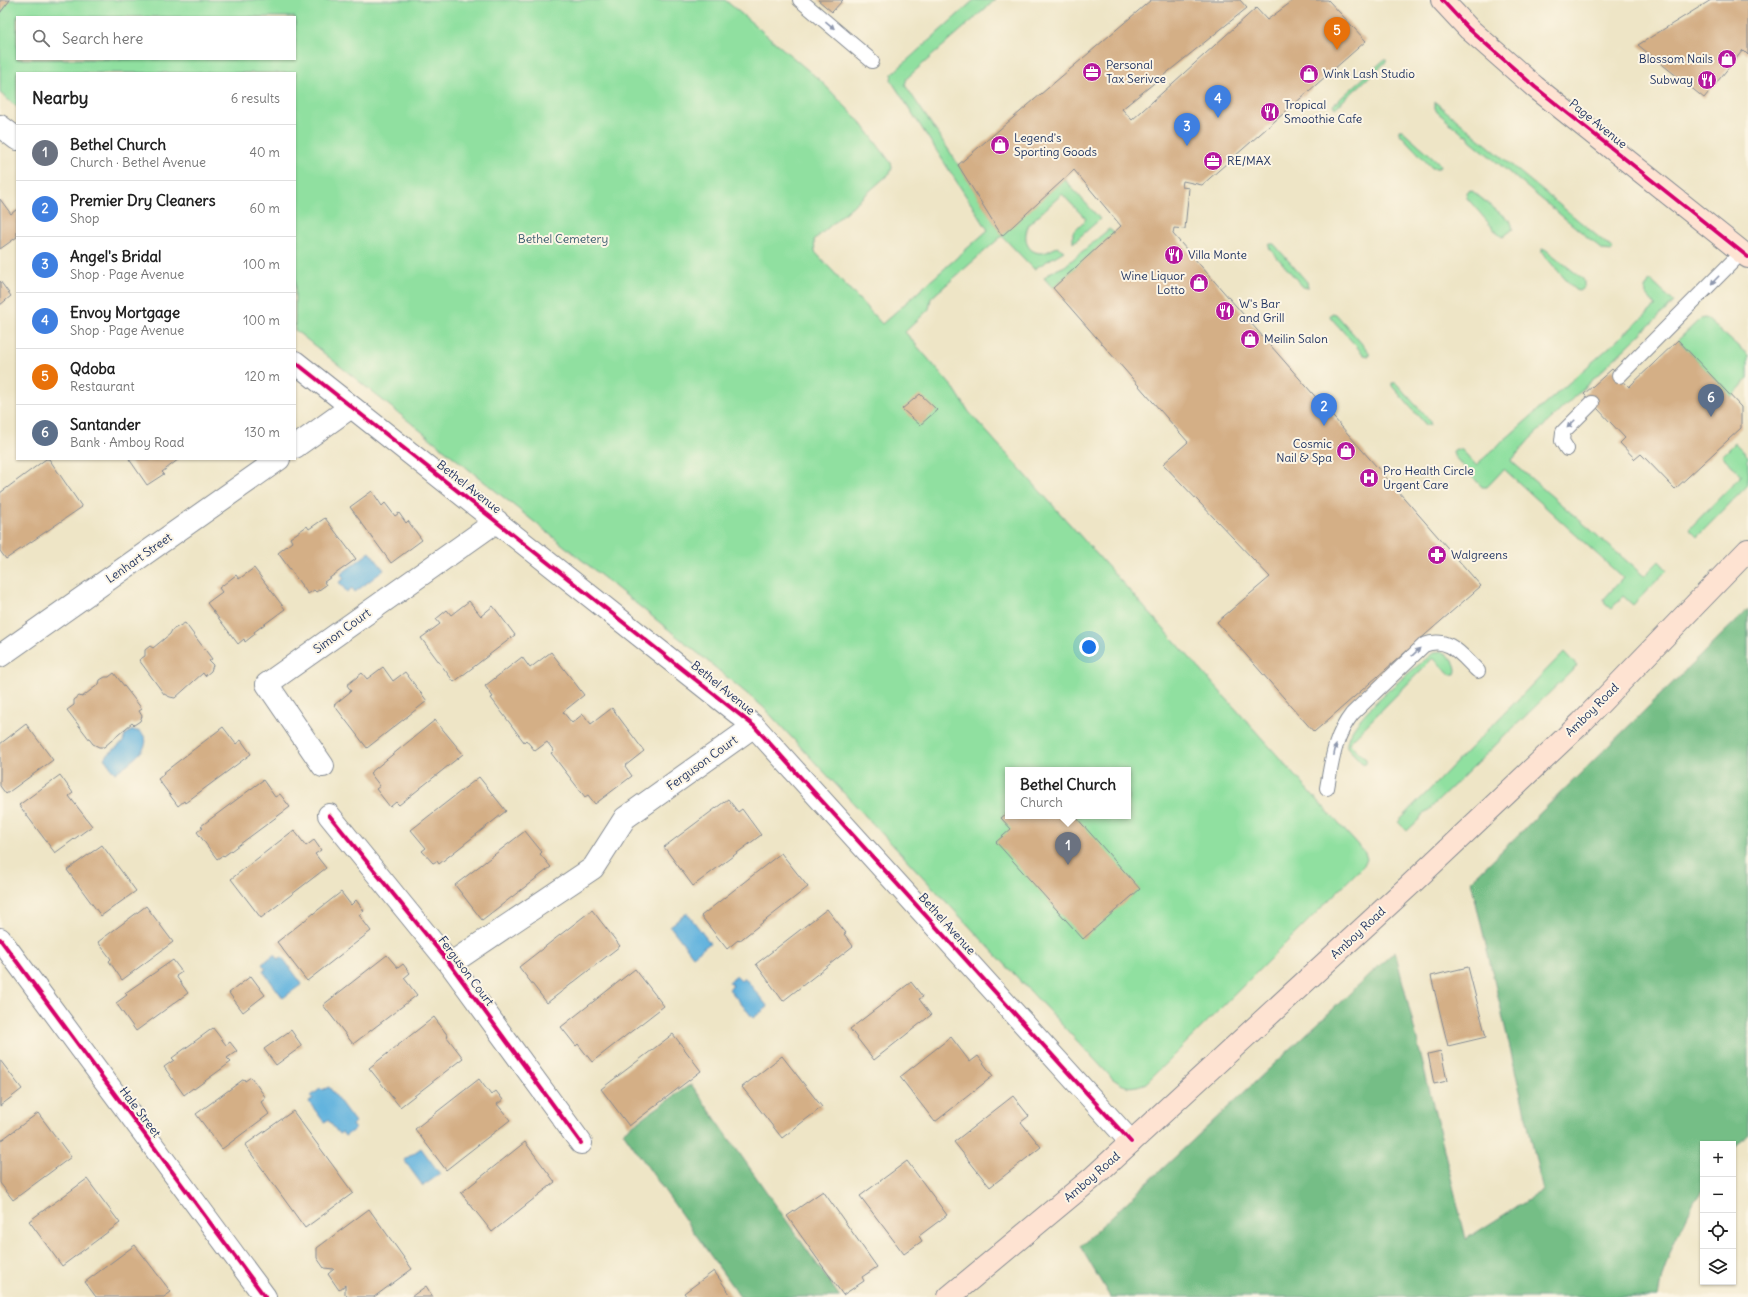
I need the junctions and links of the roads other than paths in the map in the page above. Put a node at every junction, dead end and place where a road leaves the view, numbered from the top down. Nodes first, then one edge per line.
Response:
1 (800, 0) edge
2 (1442, 0) edge
3 (872, 61) dead end
4 (0, 126) edge
5 (16, 138) edge
6 (1745, 254) edge
7 (296, 363) edge
8 (1619, 376) dead end
9 (1592, 403) dead end
10 (351, 407) junction
11 (296, 446) edge
12 (1567, 449) dead end
13 (278, 460) edge
14 (497, 521) junction
15 (1748, 550) edge
16 (0, 656) edge
17 (1478, 671) dead end
18 (754, 726) junction
19 (323, 766) dead end
20 (1327, 788) dead end
21 (329, 815) dead end
22 (0, 939) edge
23 (450, 964) junction
24 (1131, 1142) junction
25 (581, 1143) dead end
26 (265, 1297) edge
27 (949, 1297) edge

1 -> 3 lane
2 - 6 main road, Page Avenue
4 - 5 street
6 -> 8 lane
7 - 10 street, Bethel Avenue
9 -> 12 lane
10 - 11 street
10 - 14 street, Bethel Avenue
13 - 16 street, Lenhart Street
14 - 18 street, Bethel Avenue
14 - 19 street, Simon Court
15 - 24 main road, Amboy Road
20 -> 17 lane
18 - 23 street, Ferguson Court
18 - 24 street, Bethel Avenue
21 - 23 street, Ferguson Court
22 - 26 street, Hale Street
23 - 25 street, Ferguson Court
24 - 27 main road, Amboy Road

